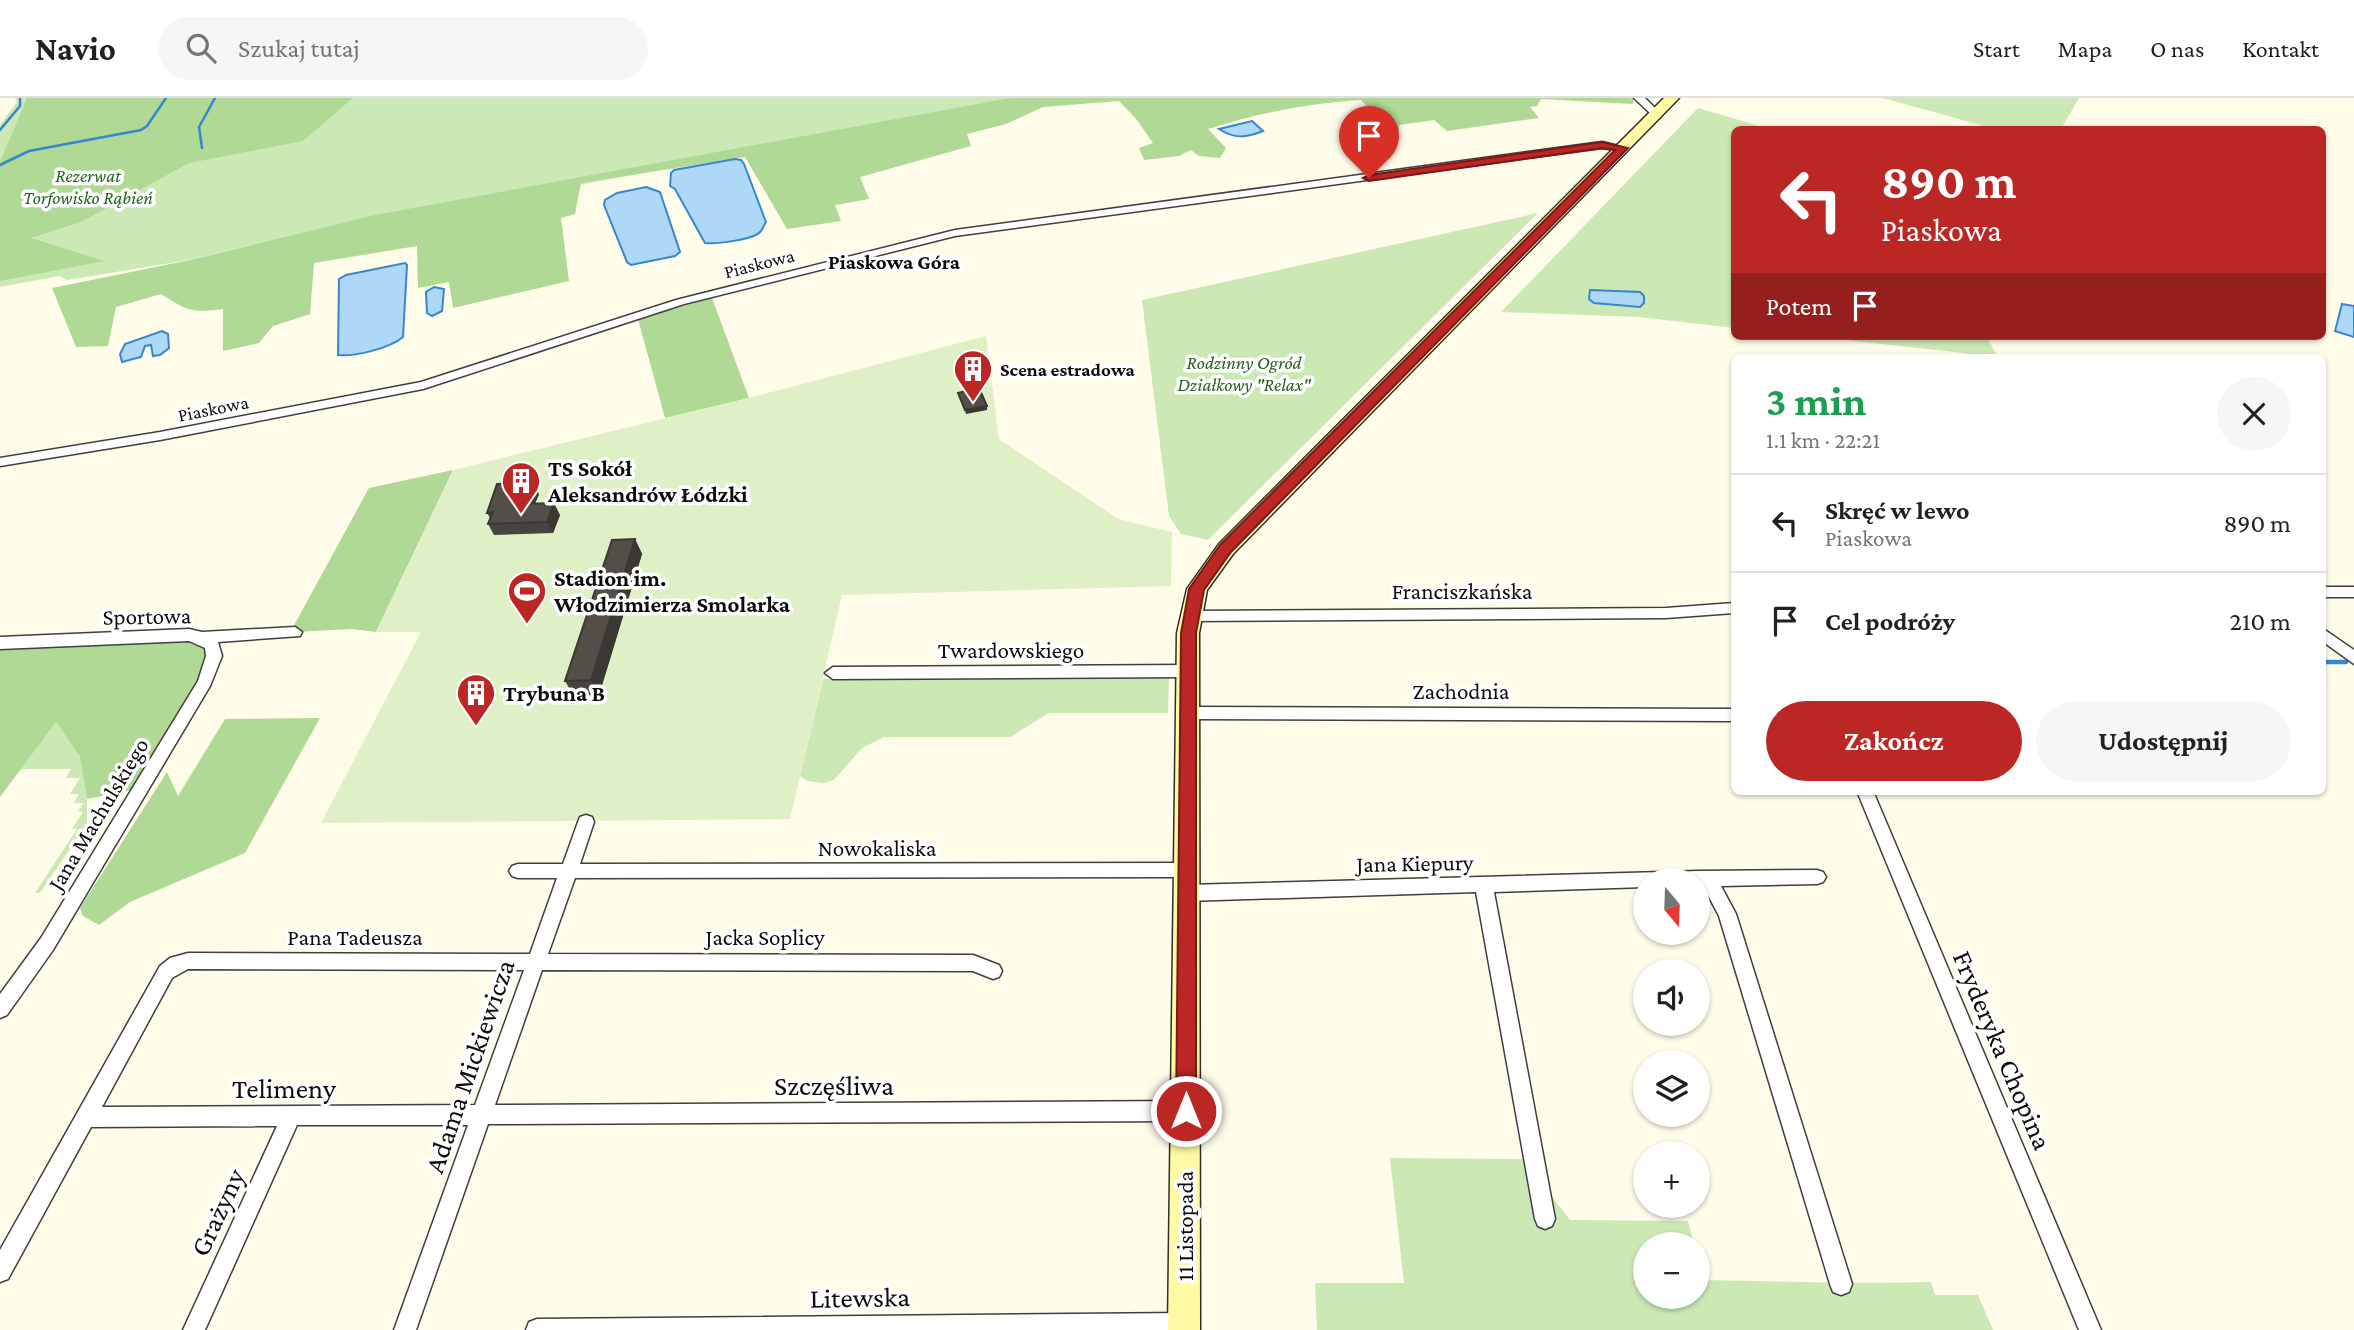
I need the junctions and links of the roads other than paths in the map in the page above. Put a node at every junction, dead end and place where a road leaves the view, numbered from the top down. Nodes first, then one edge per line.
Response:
1 (1639, 98) edge
2 (1672, 98) edge
3 (1656, 114) junction
4 (1622, 148) junction
5 (0, 462) edge
6 (2326, 592) edge
7 (2354, 592) edge
8 (1731, 608) edge
9 (1190, 616) junction
10 (295, 632) dead end
11 (2326, 636) edge
12 (202, 638) junction
13 (0, 643) edge
14 (2354, 658) edge
15 (1188, 671) junction
16 (833, 673) dead end
17 (1188, 713) junction
18 (1731, 715) edge
19 (1867, 795) edge
20 (586, 822) dead end
21 (1186, 870) junction
22 (518, 871) dead end
23 (569, 871) junction
24 (1817, 877) dead end
25 (1710, 878) edge
26 (1633, 880) edge
27 (1484, 886) junction
28 (1710, 888) edge
29 (1186, 893) junction
30 (535, 961) junction
31 (993, 971) dead end
32 (0, 1009) edge
33 (1186, 1111) junction
34 (482, 1114) junction
35 (291, 1116) junction
36 (86, 1117) junction
37 (1545, 1219) dead end
38 (0, 1271) edge
39 (1841, 1284) dead end
40 (1184, 1327) edge
41 (194, 1330) edge
42 (405, 1330) edge
43 (537, 1330) edge
44 (2090, 1330) edge

1 - 3 street
2 - 3 street, 11 Listopada
3 - 4 street, 11 Listopada
4 - 5 street, Piaskowa
4 - 9 street, 11 Listopada
6 - 7 street
8 - 9 street, Franciszkańska
9 - 15 street, 11 Listopada
10 - 12 street, Sportowa
11 - 14 street
12 - 13 street, Sportowa
12 - 32 street, Jana Machulskiego
15 - 16 street, Twardowskiego
15 - 17 street, 11 Listopada
17 - 18 street, Zachodnia
17 - 21 street, 11 Listopada
19 - 44 street, Fryderyka Chopina
20 - 23 street, Adama Mickiewicza
21 - 23 street, Nowokaliska
21 - 29 street, 11 Listopada
22 - 23 street, Nowokaliska
23 - 30 street, Adama Mickiewicza
24 - 25 street, Jana Kiepury
26 - 27 street, Jana Kiepury
27 - 29 street, Jana Kiepury
27 - 37 street
28 - 39 street
29 - 33 street, 11 Listopada
30 - 31 street, Jacka Soplicy
30 - 34 street, Adama Mickiewicza
30 - 36 street, Pana Tadeusza
33 - 34 street, Szczęśliwa
33 - 40 street, 11 Listopada
34 - 35 street, Telimeny
34 - 42 street, Adama Mickiewicza
35 - 36 street, Telimeny
35 - 41 street, Grażyny
36 - 38 street
40 - 43 street, Litewska

